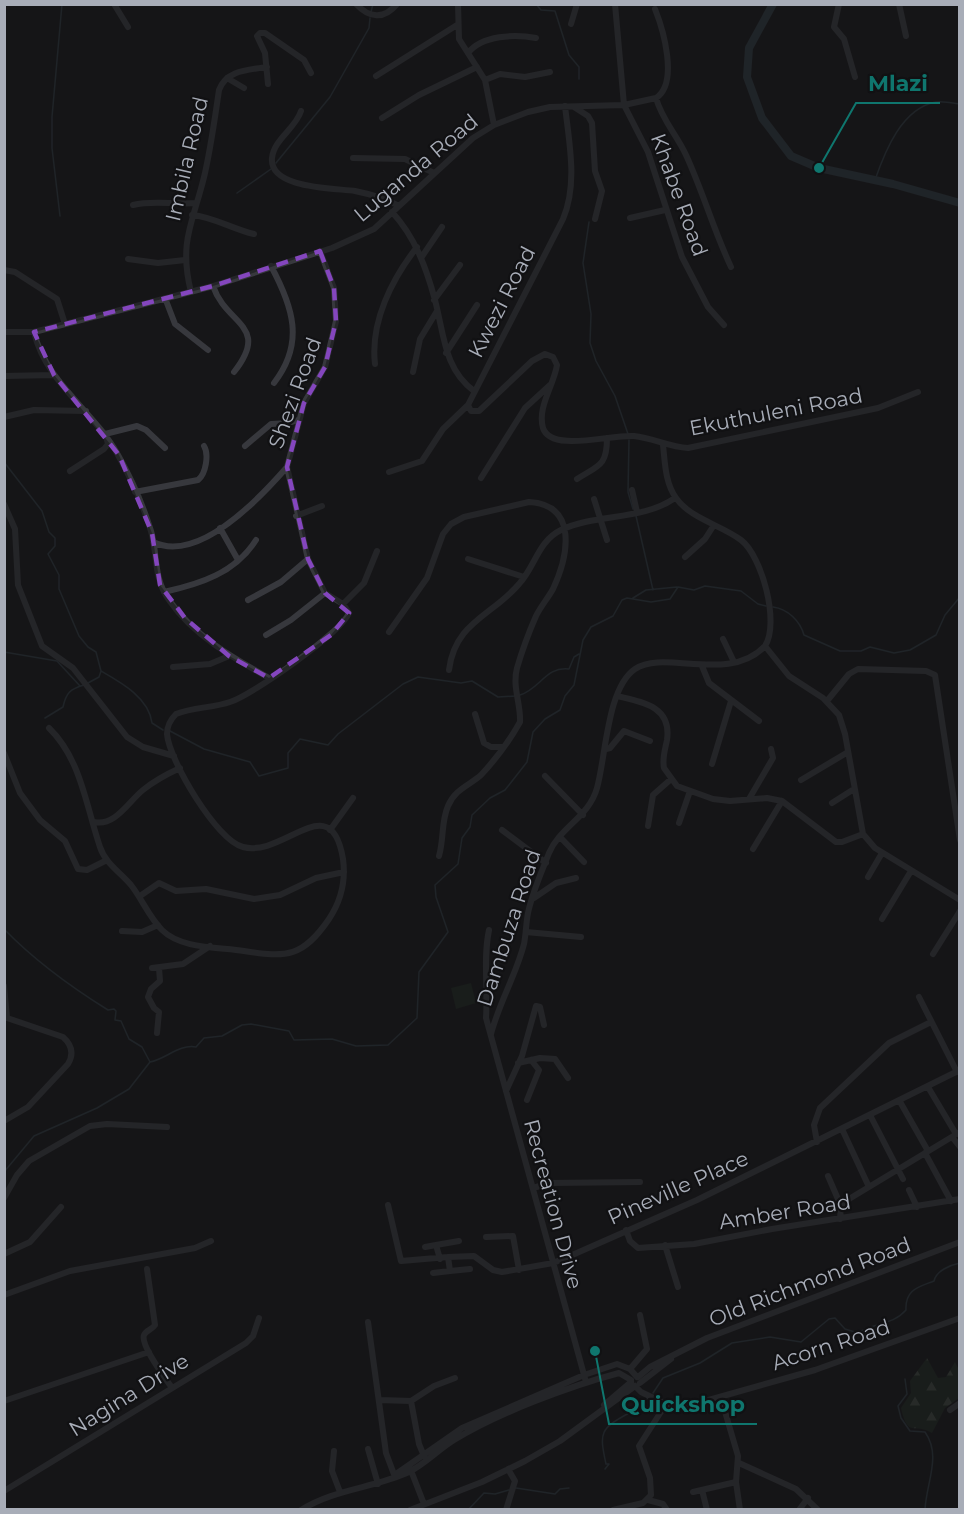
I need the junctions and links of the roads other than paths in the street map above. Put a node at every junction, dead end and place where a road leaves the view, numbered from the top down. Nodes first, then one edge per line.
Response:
1 (114, 4) edge
2 (356, 4) edge
3 (397, 4) edge
4 (577, 4) edge
5 (615, 4) edge
6 (839, 4) edge
7 (899, 4) edge
8 (458, 5) edge
9 (655, 9) dead end
10 (571, 24) dead end
11 (458, 25) junction
12 (128, 27) dead end
13 (906, 36) dead end
14 (536, 38) dead end
15 (468, 53) junction
16 (267, 67) junction
17 (477, 67) junction
18 (550, 72) dead end
19 (312, 73) dead end
20 (376, 76) dead end
21 (855, 77) dead end
22 (227, 78) junction
23 (485, 80) junction
24 (268, 84) dead end
25 (244, 88) dead end
26 (656, 98) junction
27 (624, 105) junction
28 (565, 106) junction
29 (574, 107) junction
30 (301, 111) dead end
31 (382, 118) dead end
32 (494, 125) junction
33 (353, 158) dead end
34 (434, 173) junction
35 (196, 203) junction
36 (133, 204) dead end
37 (399, 206) junction
38 (665, 210) junction
39 (392, 212) junction
40 (192, 215) junction
41 (630, 218) dead end
42 (595, 219) dead end
43 (442, 227) dead end
44 (254, 234) dead end
45 (417, 248) junction
46 (320, 251) junction
47 (421, 258) junction
48 (129, 259) dead end
49 (185, 260) junction
50 (460, 265) dead end
51 (271, 266) junction
52 (731, 267) dead end
53 (4, 270) edge
54 (213, 286) junction
55 (191, 292) junction
56 (165, 298) junction
57 (435, 300) junction
58 (477, 305) dead end
59 (437, 311) junction
60 (65, 324) junction
61 (724, 325) dead end
62 (4, 332) edge
63 (34, 332) junction
64 (208, 350) dead end
65 (446, 353) junction
66 (375, 364) dead end
67 (234, 372) dead end
68 (413, 372) dead end
69 (54, 375) junction
70 (4, 376) edge
71 (553, 382) junction
72 (274, 383) dead end
73 (474, 391) junction
74 (918, 392) dead end
75 (468, 405) junction
76 (86, 411) junction
77 (4, 417) edge
78 (298, 420) junction
79 (106, 435) junction
80 (608, 438) junction
81 (663, 445) junction
82 (204, 446) dead end
83 (245, 446) dead end
84 (165, 448) dead end
85 (287, 467) junction
86 (70, 471) dead end
87 (389, 472) dead end
88 (481, 478) dead end
89 (577, 479) dead end
90 (632, 490) dead end
91 (135, 492) junction
92 (675, 498) junction
93 (594, 499) dead end
94 (4, 504) edge
95 (322, 506) dead end
96 (638, 512) junction
97 (296, 516) junction
98 (600, 519) junction
99 (714, 525) junction
100 (220, 528) junction
101 (566, 528) junction
102 (256, 540) dead end
103 (607, 540) dead end
104 (153, 542) junction
105 (378, 551) dead end
106 (685, 557) dead end
107 (308, 559) junction
108 (468, 559) dead end
109 (238, 560) junction
110 (525, 576) junction
111 (164, 592) junction
112 (325, 592) junction
113 (248, 600) dead end
114 (343, 604) junction
115 (389, 632) dead end
116 (266, 635) dead end
117 (723, 639) dead end
118 (765, 646) junction
119 (229, 656) junction
120 (734, 662) junction
121 (702, 666) junction
122 (173, 667) dead end
123 (449, 670) dead end
124 (269, 678) junction
125 (616, 696) junction
126 (731, 701) junction
127 (827, 701) junction
128 (475, 714) dead end
129 (759, 721) dead end
130 (49, 728) dead end
131 (650, 741) dead end
132 (503, 747) junction
133 (606, 749) junction
134 (771, 749) dead end
135 (848, 752) junction
136 (4, 753) edge
137 (174, 756) junction
138 (712, 764) dead end
139 (180, 768) junction
140 (545, 776) dead end
141 (670, 780) junction
142 (801, 780) dead end
143 (854, 789) junction
144 (690, 792) junction
145 (353, 798) dead end
146 (749, 799) junction
147 (782, 801) junction
148 (832, 803) dead end
149 (583, 815) junction
150 (94, 822) junction
151 (679, 823) dead end
152 (648, 826) dead end
153 (330, 830) junction
154 (502, 830) dead end
155 (863, 834) junction
156 (560, 837) junction
157 (960, 840) edge
158 (753, 849) dead end
159 (882, 853) junction
160 (439, 856) dead end
161 (107, 860) junction
162 (584, 862) dead end
163 (546, 863) junction
164 (911, 871) junction
165 (344, 872) junction
166 (576, 878) dead end
167 (868, 878) dead end
168 (140, 896) junction
169 (532, 900) junction
170 (960, 900) edge
171 (960, 911) edge
172 (882, 919) dead end
173 (158, 925) junction
174 (489, 930) dead end
175 (122, 931) dead end
176 (526, 932) junction
177 (581, 937) dead end
178 (211, 946) junction
179 (933, 954) dead end
180 (4, 986) edge
181 (919, 997) dead end
182 (6, 1017) edge
183 (931, 1022) junction
184 (544, 1025) dead end
185 (157, 1033) dead end
186 (491, 1034) junction
187 (531, 1060) junction
188 (518, 1063) junction
189 (958, 1071) edge
190 (568, 1078) dead end
191 (927, 1087) junction
192 (506, 1091) junction
193 (527, 1100) dead end
194 (900, 1100) junction
195 (870, 1115) junction
196 (4, 1120) edge
197 (167, 1127) dead end
198 (842, 1129) junction
199 (956, 1134) edge
200 (817, 1142) junction
201 (960, 1147) edge
202 (926, 1152) junction
203 (898, 1169) junction
204 (828, 1176) dead end
205 (903, 1179) dead end
206 (640, 1182) dead end
207 (869, 1187) junction
208 (533, 1188) junction
209 (909, 1190) dead end
210 (4, 1198) edge
211 (960, 1199) edge
212 (951, 1201) junction
213 (388, 1205) dead end
214 (841, 1206) junction
215 (60, 1207) dead end
216 (917, 1207) junction
217 (840, 1219) junction
218 (626, 1230) junction
219 (486, 1237) dead end
220 (211, 1241) dead end
221 (459, 1241) dead end
222 (960, 1242) edge
223 (436, 1245) junction
224 (665, 1245) junction
225 (425, 1247) dead end
226 (4, 1254) edge
227 (448, 1257) junction
228 (440, 1258) junction
229 (552, 1263) junction
230 (147, 1269) dead end
231 (470, 1269) dead end
232 (519, 1270) junction
233 (450, 1271) junction
234 (433, 1273) dead end
235 (678, 1287) dead end
236 (4, 1295) edge
237 (640, 1315) dead end
238 (259, 1318) dead end
239 (960, 1318) edge
240 (368, 1322) dead end
241 (148, 1352) junction
242 (630, 1369) junction
243 (584, 1375) junction
244 (455, 1378) dead end
245 (586, 1382) junction
246 (636, 1382) junction
247 (172, 1388) junction
248 (721, 1398) junction
249 (379, 1400) junction
250 (4, 1401) edge
251 (411, 1401) junction
252 (666, 1404) junction
253 (960, 1404) edge
254 (950, 1410) dead end
255 (368, 1449) dead end
256 (334, 1451) dead end
257 (425, 1456) junction
258 (739, 1463) junction
259 (410, 1468) junction
260 (508, 1469) junction
261 (392, 1478) junction
262 (736, 1482) junction
263 (378, 1484) junction
264 (702, 1490) junction
265 (4, 1491) edge
266 (340, 1492) junction
267 (693, 1492) dead end
268 (808, 1498) junction
269 (648, 1500) junction
270 (424, 1504) junction
271 (301, 1509) edge
272 (410, 1509) edge
273 (506, 1509) edge
274 (613, 1509) edge
275 (667, 1509) edge
276 (707, 1509) edge
277 (740, 1509) edge
278 (799, 1509) edge
279 (818, 1509) edge

1 - 12 street
2 - 3 street
4 - 10 street
5 - 27 street
6 - 21 street
7 - 13 street
8 - 11 street
9 - 26 street
11 - 15 street
11 - 20 street
14 - 15 street
15 - 17 street
16 - 19 street
16 - 22 street, Imbila Road
16 - 24 street
17 - 23 street
17 - 31 street
18 - 23 street
22 - 25 street
22 - 35 street, Imbila Road
23 - 32 street
26 - 27 street, Luganda Road
26 - 52 street
27 - 29 street, Luganda Road
27 - 38 street, Khabe Road
28 - 29 street, Luganda Road
28 - 32 street, Luganda Road
28 - 73 street, Kwezi Road
29 - 42 street
30 - 37 street
32 - 34 street, Luganda Road
33 - 34 street
34 - 37 street, Luganda Road
35 - 36 street
35 - 40 street, Imbila Road
37 - 39 street, Luganda Road
38 - 41 street
38 - 61 street, Khabe Road
39 - 45 street
39 - 46 street, Luganda Road
40 - 44 street
40 - 49 street, Imbila Road
43 - 47 street
45 - 47 street
45 - 66 street
46 - 51 street, Luganda Road
46 - 78 street, Shezi Road
47 - 57 street
48 - 49 street
49 - 55 street, Imbila Road
50 - 57 street
51 - 54 street, Luganda Road
51 - 72 street
53 - 60 street
54 - 55 street, Luganda Road
54 - 67 street
55 - 56 street, Luganda Road
56 - 60 street, Luganda Road
56 - 64 street
57 - 59 street
58 - 65 street
59 - 65 street
59 - 68 street
60 - 63 street, Luganda Road
62 - 63 street, Luganda Road
63 - 69 street
65 - 73 street
69 - 70 street
69 - 76 street
71 - 75 street, Ekuthuleni Road
71 - 80 street, Ekuthuleni Road
71 - 88 street
73 - 75 street, Kwezi Road
74 - 81 street, Ekuthuleni Road
75 - 87 street, Kwezi Road
76 - 77 street
76 - 79 street
78 - 83 street
78 - 85 street, Shezi Road
79 - 84 street
79 - 86 street
79 - 91 street
80 - 81 street, Ekuthuleni Road
80 - 89 street
81 - 92 street
82 - 91 street
85 - 97 street, Shezi Road
85 - 100 street
90 - 96 street
91 - 104 street
92 - 96 street
92 - 99 street
93 - 98 street
94 - 137 street
95 - 97 street
96 - 98 street
97 - 107 street, Shezi Road
98 - 101 street
98 - 103 street
99 - 106 street
99 - 118 street
100 - 104 street
100 - 109 street
101 - 110 street
101 - 115 street
101 - 132 street
102 - 109 street
104 - 111 street
105 - 114 street
107 - 112 street, Shezi Road
107 - 113 street
108 - 110 street
109 - 111 street
110 - 123 street
111 - 119 street
112 - 114 street, Shezi Road
112 - 116 street
114 - 124 street
117 - 120 street
118 - 120 street, Dambuza Road
118 - 127 street
119 - 122 street
119 - 124 street
120 - 121 street, Dambuza Road
121 - 125 street, Dambuza Road
121 - 126 street
124 - 137 street
125 - 133 street, Dambuza Road
125 - 141 street
126 - 129 street
126 - 138 street
127 - 135 street
127 - 157 street
128 - 132 street
130 - 150 street
131 - 133 street
132 - 160 street
133 - 149 street, Dambuza Road
134 - 146 street
135 - 142 street
135 - 143 street
136 - 161 street
137 - 139 street
139 - 150 street
139 - 153 street
140 - 149 street
141 - 144 street
141 - 152 street
143 - 148 street
143 - 155 street
144 - 146 street
144 - 151 street
145 - 153 street
146 - 147 street
147 - 155 street
147 - 158 street
149 - 156 street, Dambuza Road
150 - 161 street
153 - 165 street
154 - 163 street
155 - 159 street
156 - 162 street
156 - 163 street, Dambuza Road
159 - 164 street
159 - 167 street
161 - 168 street
163 - 169 street, Dambuza Road
164 - 170 street
164 - 172 street
165 - 168 street
165 - 178 street
166 - 169 street
168 - 173 street
169 - 176 street, Dambuza Road
171 - 179 street
173 - 175 street
173 - 178 street
174 - 186 street, Recreation Drive
176 - 177 street
176 - 186 street, Dambuza Road
178 - 185 street
180 - 182 street
181 - 183 street
182 - 196 street
183 - 189 street
183 - 200 street
184 - 188 street
186 - 192 street, Recreation Drive
187 - 188 street
187 - 190 street
187 - 193 street
188 - 192 street
189 - 191 street, Pineville Place
191 - 194 street, Pineville Place
191 - 199 street
192 - 208 street, Recreation Drive
194 - 195 street, Pineville Place
194 - 202 street
195 - 198 street, Pineville Place
195 - 203 street
197 - 210 street
198 - 200 street, Pineville Place
198 - 207 street
199 - 201 street
199 - 202 street
200 - 218 street, Pineville Place
202 - 203 street
202 - 212 street
203 - 205 street
203 - 207 street
204 - 214 street
206 - 208 street
207 - 214 street
208 - 229 street, Recreation Drive
209 - 216 street
211 - 212 street, Amber Road
212 - 216 street, Amber Road
213 - 228 street, Pineville Place
214 - 217 street
215 - 226 street
216 - 217 street, Amber Road
217 - 224 street, Amber Road
218 - 224 street, Amber Road
218 - 229 street, Pineville Place
219 - 232 street
220 - 236 street
221 - 223 street
222 - 246 street, Old Richmond Road
223 - 225 street
223 - 228 street
224 - 235 street
227 - 228 street, Pineville Place
227 - 232 street, Pineville Place
227 - 233 street
229 - 232 street, Pineville Place
229 - 243 street, Recreation Drive
230 - 241 street
231 - 233 street
233 - 234 street
237 - 242 street
238 - 247 street, Nagina Drive
239 - 248 street, Acorn Road
240 - 249 street
241 - 247 street
241 - 250 street
242 - 243 street
242 - 246 street, Acorn Road
243 - 245 street, Recreation Drive
243 - 257 street
244 - 251 street
245 - 246 street
245 - 257 street
246 - 252 street, Acorn Road
246 - 260 street, Old Richmond Road
247 - 265 street, Nagina Drive
248 - 252 street, Acorn Road
248 - 258 street
249 - 251 street
249 - 261 street
251 - 257 street
252 - 269 street
253 - 254 street
255 - 263 street
256 - 266 street
257 - 259 street
258 - 262 street
258 - 268 street
259 - 261 street
259 - 270 street
260 - 270 street, Old Richmond Road
260 - 273 street
261 - 263 street
262 - 264 street
262 - 277 street
263 - 266 street
264 - 267 street
264 - 276 street
266 - 271 street
268 - 278 street
268 - 279 street
269 - 274 street
269 - 275 street
270 - 272 street, Old Richmond Road

